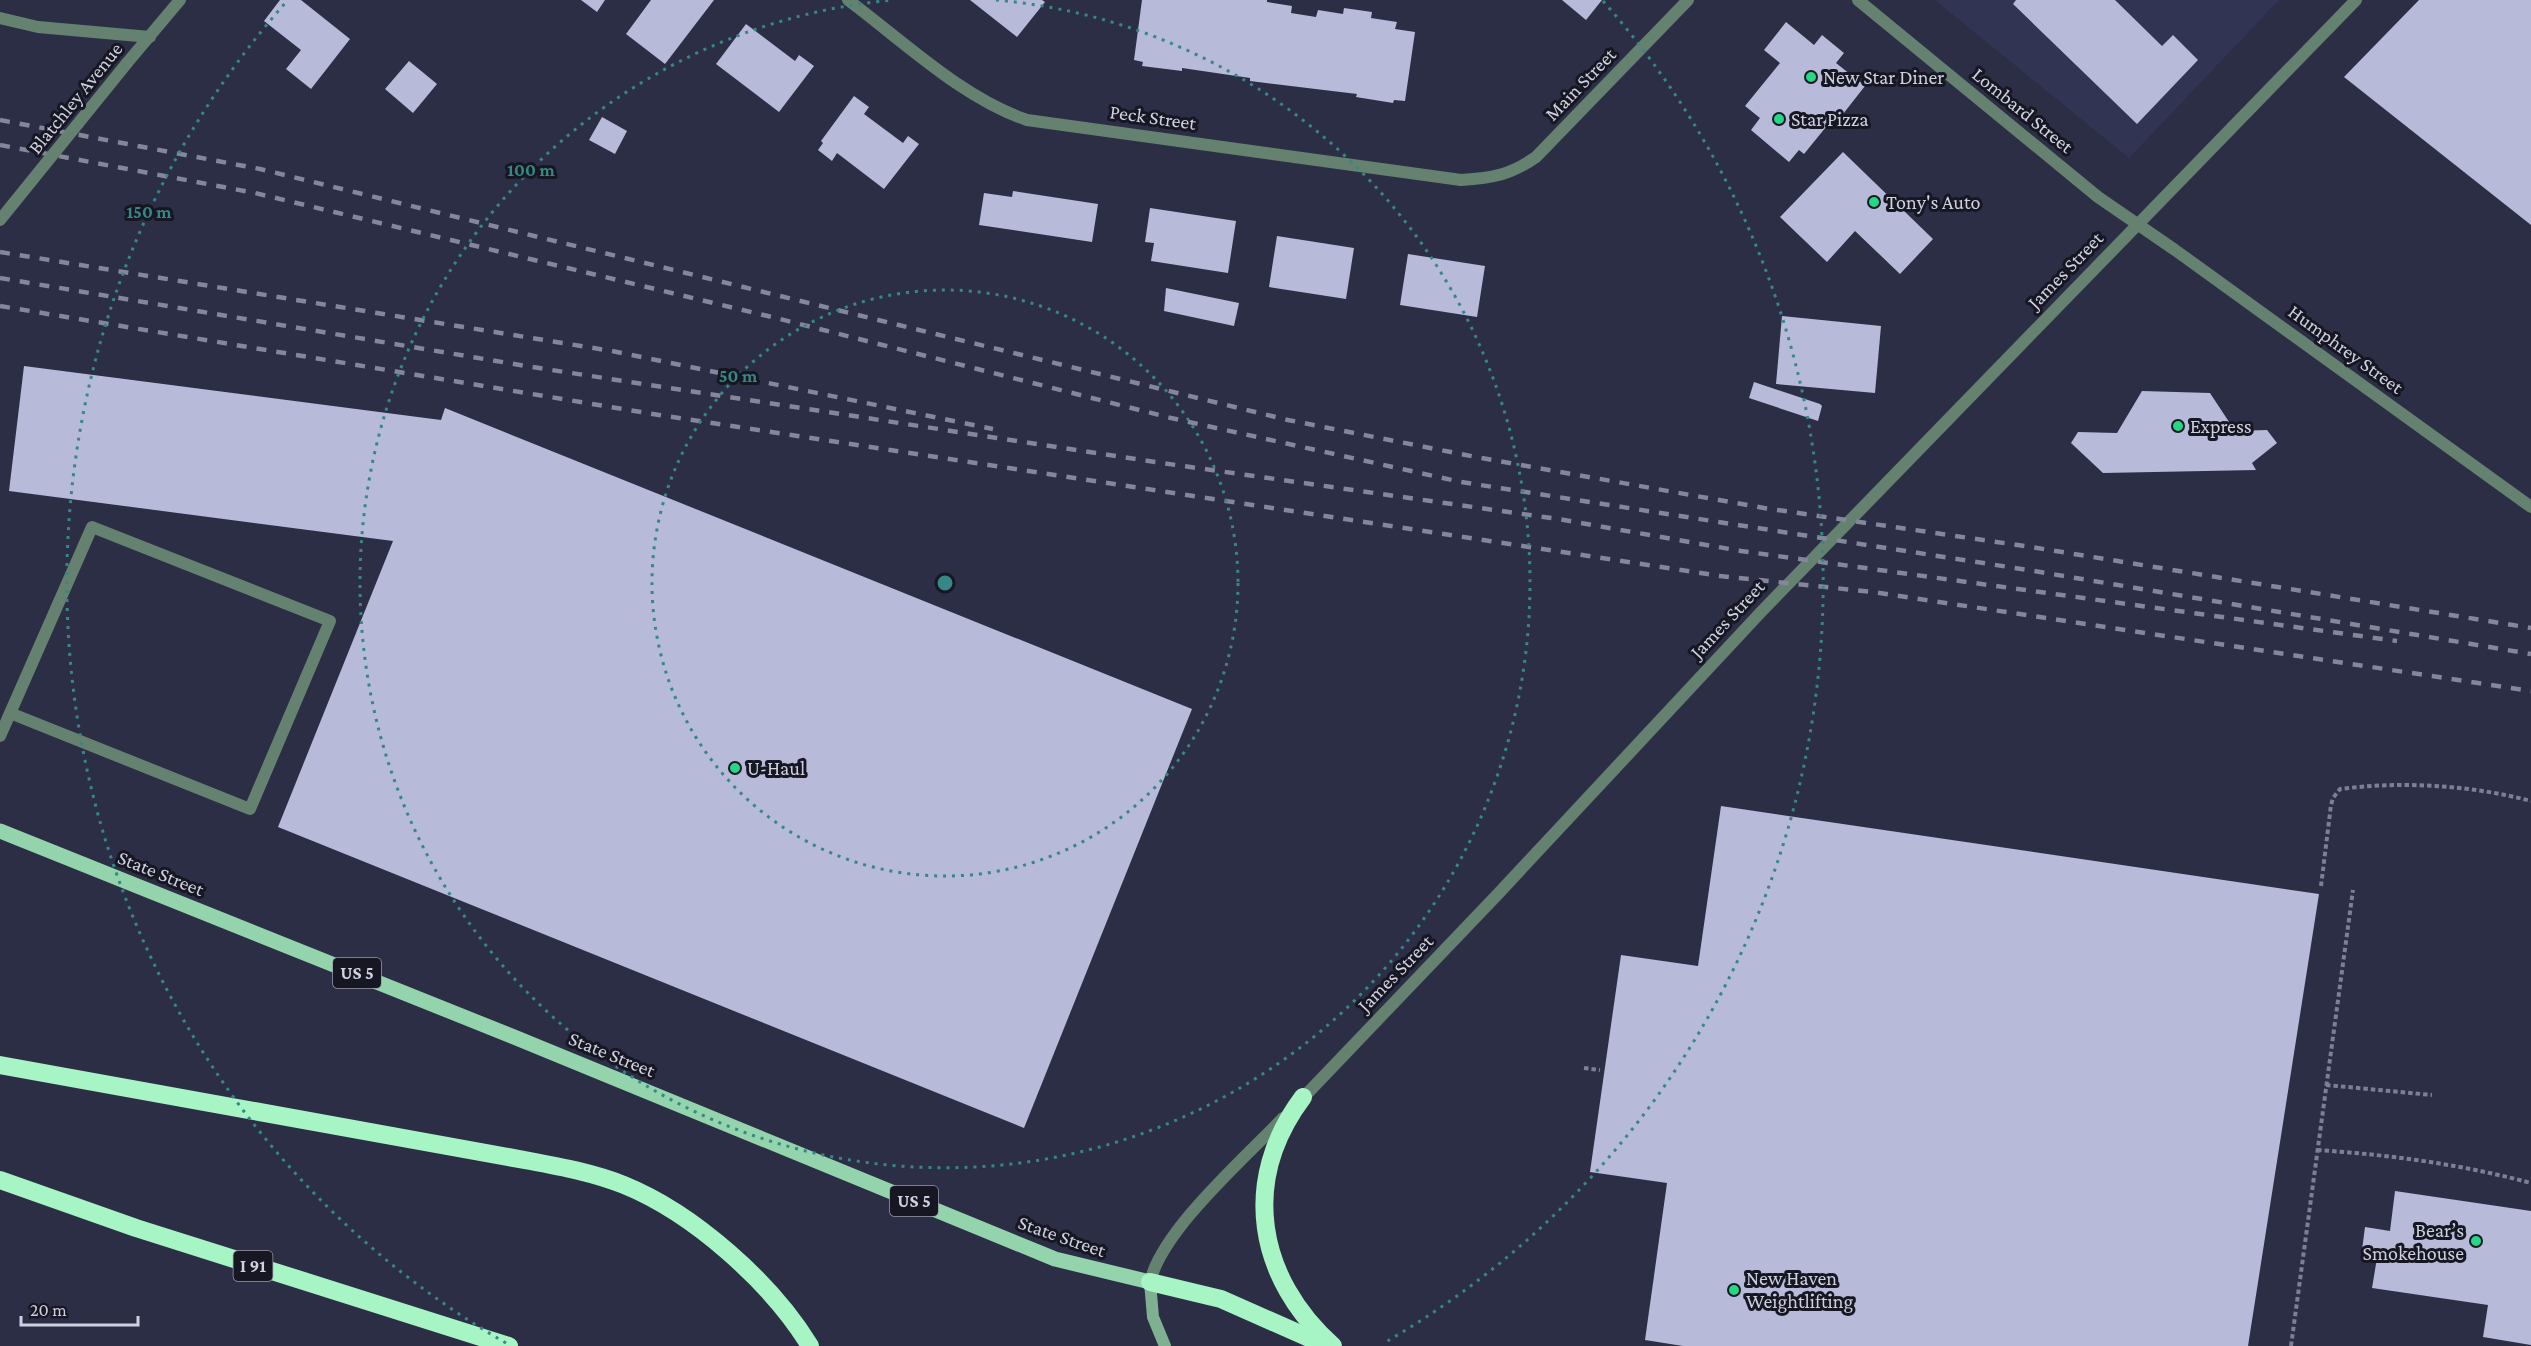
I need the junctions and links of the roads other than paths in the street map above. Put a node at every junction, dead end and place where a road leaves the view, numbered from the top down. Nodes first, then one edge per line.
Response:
1 (180, 0) edge
2 (848, 0) edge
3 (1688, 0) edge
4 (1858, 0) edge
5 (2356, 0) edge
6 (0, 18) edge
7 (150, 37) junction
8 (1489, 178) joint
9 (0, 220) edge
10 (2138, 224) junction
11 (2531, 507) edge
12 (10, 714) junction
13 (0, 736) edge
14 (0, 831) edge
15 (0, 1065) edge
16 (1303, 1097) junction
17 (0, 1180) edge
18 (1150, 1282) junction
19 (509, 1346) edge
20 (810, 1346) edge
21 (1166, 1346) edge
22 (1326, 1346) edge
23 (1333, 1346) edge

1 - 7 street, Blatchley Avenue
2 - 8 street, Peck Street
3 - 8 street, Main Street
4 - 10 street, Lombard Street
5 - 10 street, James Street
6 - 7 street
7 - 9 street, Blatchley Avenue, bridge
10 - 11 street, Humphrey Street
10 - 16 street, James Street
12 - 12 street
12 - 13 street
14 - 18 main road, State Street / US 5
15 - 20 highway
16 - 18 street, James Street
16 - 23 highway
17 - 19 highway, I 91
18 - 21 main road
18 - 22 highway

